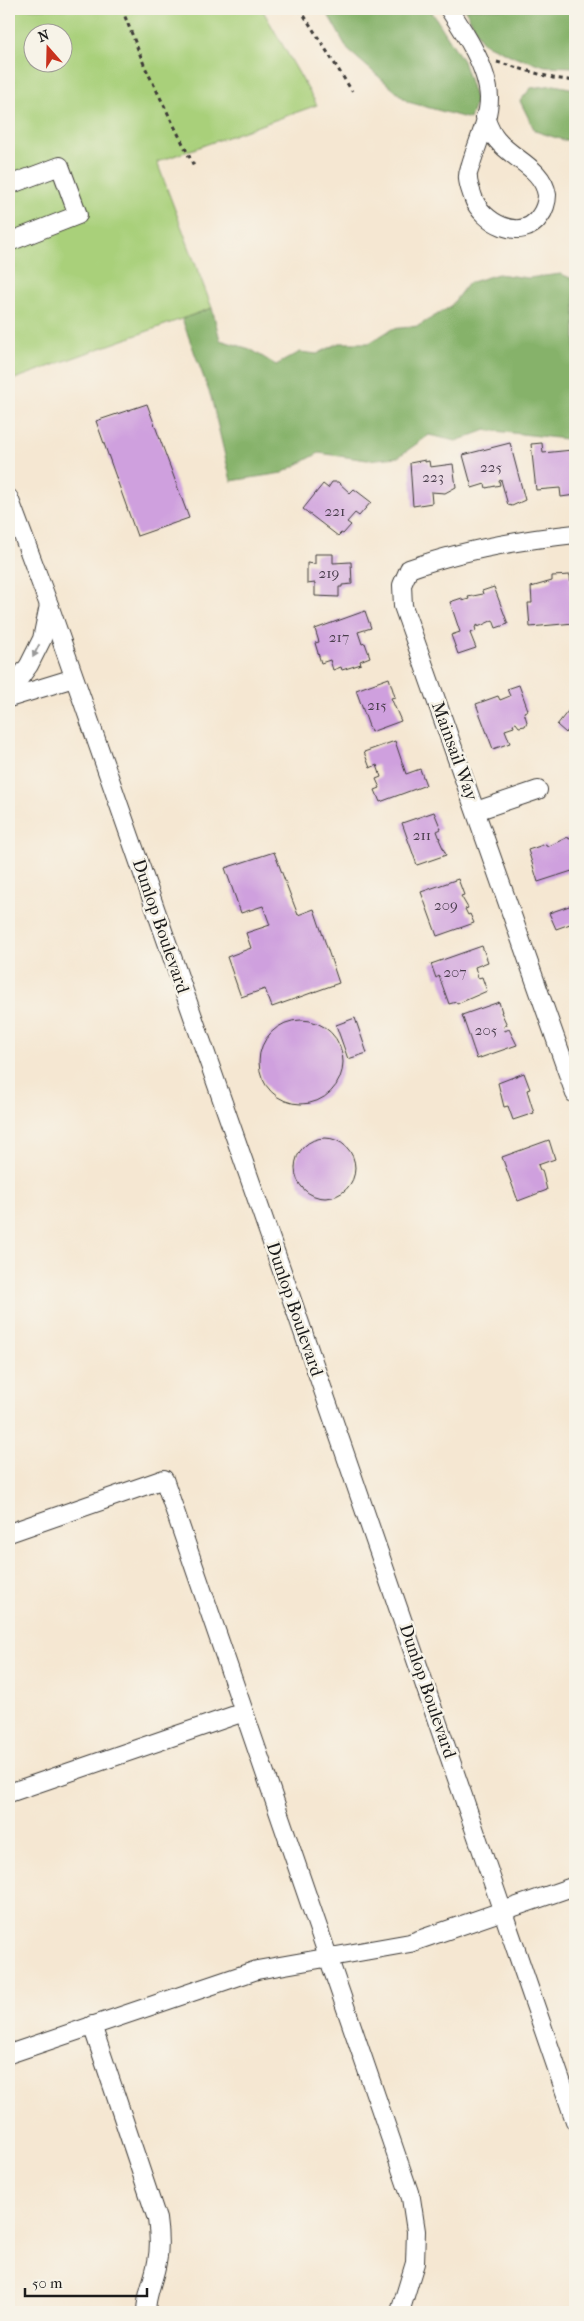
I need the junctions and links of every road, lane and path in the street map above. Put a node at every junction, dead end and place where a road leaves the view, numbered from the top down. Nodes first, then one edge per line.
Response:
1 (122, 9) edge
2 (300, 9) edge
3 (450, 9) edge
4 (474, 50) junction
5 (575, 81) edge
6 (352, 91) dead end
7 (485, 117) junction
8 (194, 166) dead end
9 (9, 185) edge
10 (9, 242) edge
11 (9, 498) edge
12 (575, 534) edge
13 (49, 605) junction
14 (74, 678) junction
15 (9, 694) edge
16 (9, 698) edge
17 (538, 790) dead end
18 (476, 810) junction
19 (575, 1094) edge
20 (9, 1533) edge
21 (244, 1712) junction
22 (9, 1793) edge
23 (575, 1886) edge
24 (503, 1911) junction
25 (328, 1958) junction
26 (92, 2025) junction
27 (9, 2054) edge
28 (575, 2121) edge
29 (146, 2312) edge
30 (400, 2312) edge

1 - 8 path
2 - 6 path
3 - 4 street
4 - 5 path
4 - 7 street
7 - 7 street
9 - 10 street
11 - 13 street, Dunlop Boulevard
12 - 18 street, Mainsail Way
13 - 14 street, Dunlop Boulevard
13 -> 15 street
14 - 16 street
14 - 24 street, Dunlop Boulevard
17 - 18 street
18 - 19 street, Mainsail Way
20 - 21 street
21 - 22 street
21 - 25 street
23 - 24 street
24 - 25 street
24 - 28 street, Dunlop Boulevard
25 - 26 street
25 - 30 street
26 - 27 street
26 - 29 street

